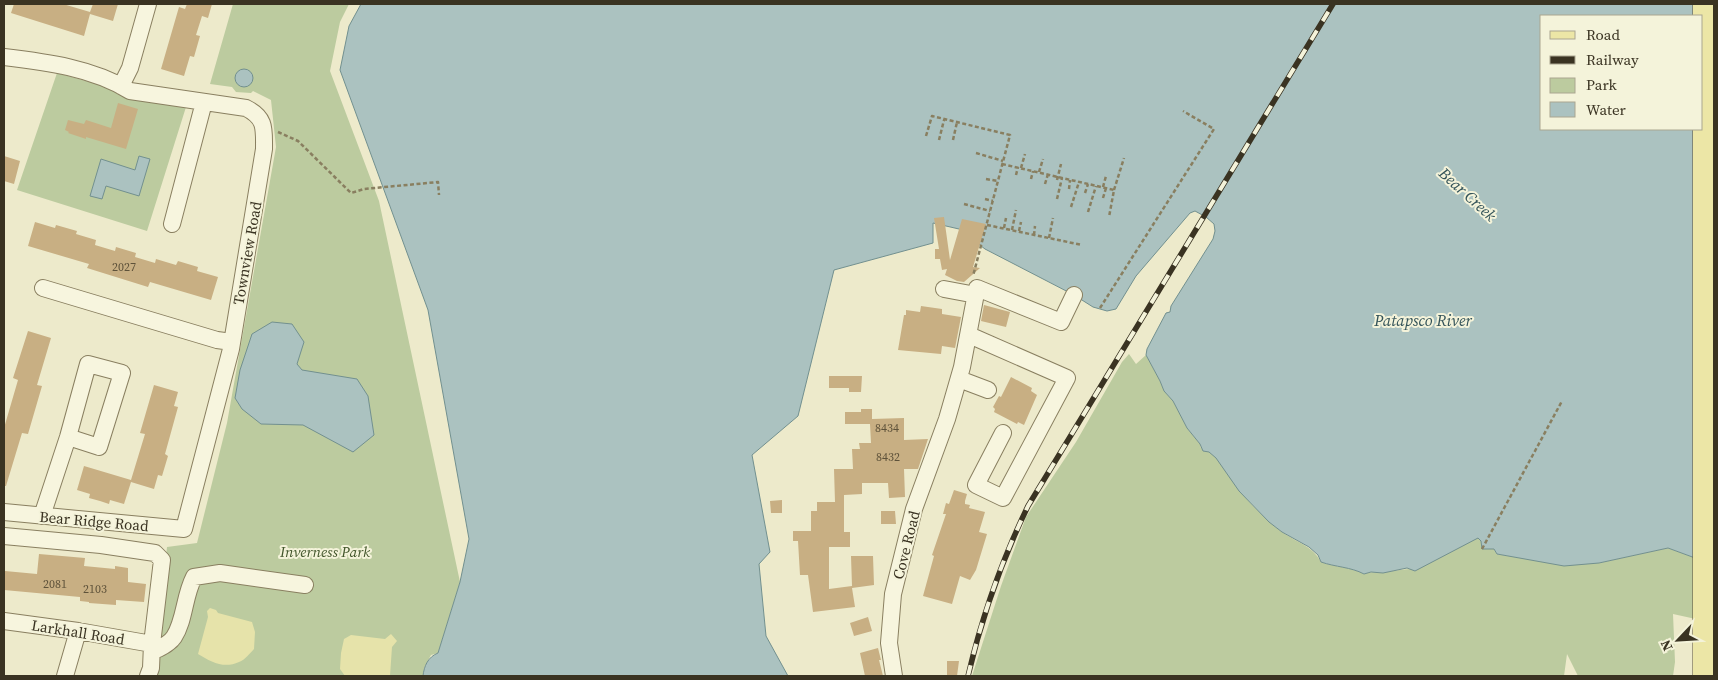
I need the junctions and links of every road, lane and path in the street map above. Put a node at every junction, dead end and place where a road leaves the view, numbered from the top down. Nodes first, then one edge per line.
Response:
1 (148, 4) edge
2 (1703, 4) edge
3 (4, 57) edge
4 (121, 86) junction
5 (204, 102) junction
6 (1183, 111) dead end
7 (944, 119) junction
8 (957, 122) junction
9 (263, 125) junction
10 (926, 136) dead end
11 (938, 140) dead end
12 (953, 140) dead end
13 (976, 153) dead end
14 (1025, 154) dead end
15 (1124, 158) dead end
16 (1043, 159) dead end
17 (1003, 162) junction
18 (1061, 164) dead end
19 (1020, 168) junction
20 (1033, 171) junction
21 (1039, 172) junction
22 (1048, 174) junction
23 (1016, 175) dead end
24 (1106, 176) dead end
25 (1058, 178) junction
26 (1062, 178) junction
27 (986, 179) dead end
28 (1031, 179) dead end
29 (1070, 180) junction
30 (998, 181) junction
31 (1079, 182) junction
32 (1045, 184) dead end
33 (1088, 184) junction
34 (1096, 186) junction
35 (1104, 188) junction
36 (1069, 189) dead end
37 (1114, 190) junction
38 (1085, 193) dead end
39 (439, 195) dead end
40 (1103, 198) dead end
41 (985, 199) dead end
42 (1057, 199) dead end
43 (993, 201) junction
44 (964, 204) dead end
45 (1071, 207) dead end
46 (1016, 210) dead end
47 (990, 211) junction
48 (1088, 212) dead end
49 (1109, 216) dead end
50 (1006, 218) dead end
51 (1053, 218) dead end
52 (1021, 222) dead end
53 (172, 224) dead end
54 (987, 225) junction
55 (1035, 226) dead end
56 (1004, 228) junction
57 (1012, 230) junction
58 (1019, 231) junction
59 (1034, 235) junction
60 (1049, 238) junction
61 (1082, 245) dead end
62 (973, 278) dead end
63 (43, 288) dead end
64 (944, 289) dead end
65 (976, 295) junction
66 (1074, 295) dead end
67 (1100, 308) dead end
68 (969, 335) junction
69 (232, 342) junction
70 (959, 378) junction
71 (988, 390) dead end
72 (1562, 401) dead end
73 (1003, 433) dead end
74 (68, 437) junction
75 (4, 512) edge
76 (42, 516) junction
77 (184, 529) joint
78 (4, 536) edge
79 (1482, 549) dead end
80 (305, 586) dead end
81 (4, 621) edge
82 (78, 631) junction
83 (152, 646) junction
84 (65, 676) edge
85 (148, 676) edge
86 (894, 676) edge
87 (1703, 676) edge

1 - 4 street
2 - 87 main road
3 - 4 street
4 - 5 street
5 - 9 street
5 - 53 street
6 - 67 path
7 - 8 path
7 - 10 path
7 - 11 path
8 - 12 path
8 - 17 path
9 - 39 path
9 - 69 street, Townview Road
13 - 17 path
14 - 19 path
15 - 37 path
16 - 21 path
17 - 19 path
17 - 30 path
18 - 25 path
19 - 20 path
19 - 23 path
20 - 21 path
20 - 28 path
21 - 22 path
22 - 25 path
22 - 32 path
24 - 35 path
25 - 26 path
26 - 29 path
26 - 42 path
27 - 30 path
29 - 31 path
29 - 36 path
30 - 43 path
31 - 33 path
31 - 45 path
33 - 34 path
33 - 38 path
34 - 35 path
34 - 48 path
35 - 37 path
35 - 40 path
37 - 49 path
41 - 43 path
43 - 47 path
44 - 47 path
46 - 57 path
47 - 54 path
50 - 56 path
51 - 60 path
52 - 58 path
54 - 56 path
54 - 62 path
55 - 59 path
56 - 57 path
57 - 58 path
58 - 59 path
59 - 60 path
60 - 61 path
63 - 69 street
64 - 65 street
65 - 66 street
65 - 68 street, Cove Road
68 - 70 street, Cove Road
68 - 73 street
69 - 77 street, Townview Road
70 - 71 street
70 - 86 street, Cove Road
72 - 79 path
74 - 74 street
74 - 76 street
75 - 76 street, Bear Ridge Road
76 - 77 street, Bear Ridge Road
78 - 83 street
80 - 83 street
81 - 82 street, Larkhall Road
82 - 83 street, Larkhall Road
82 - 84 street
83 - 85 street

